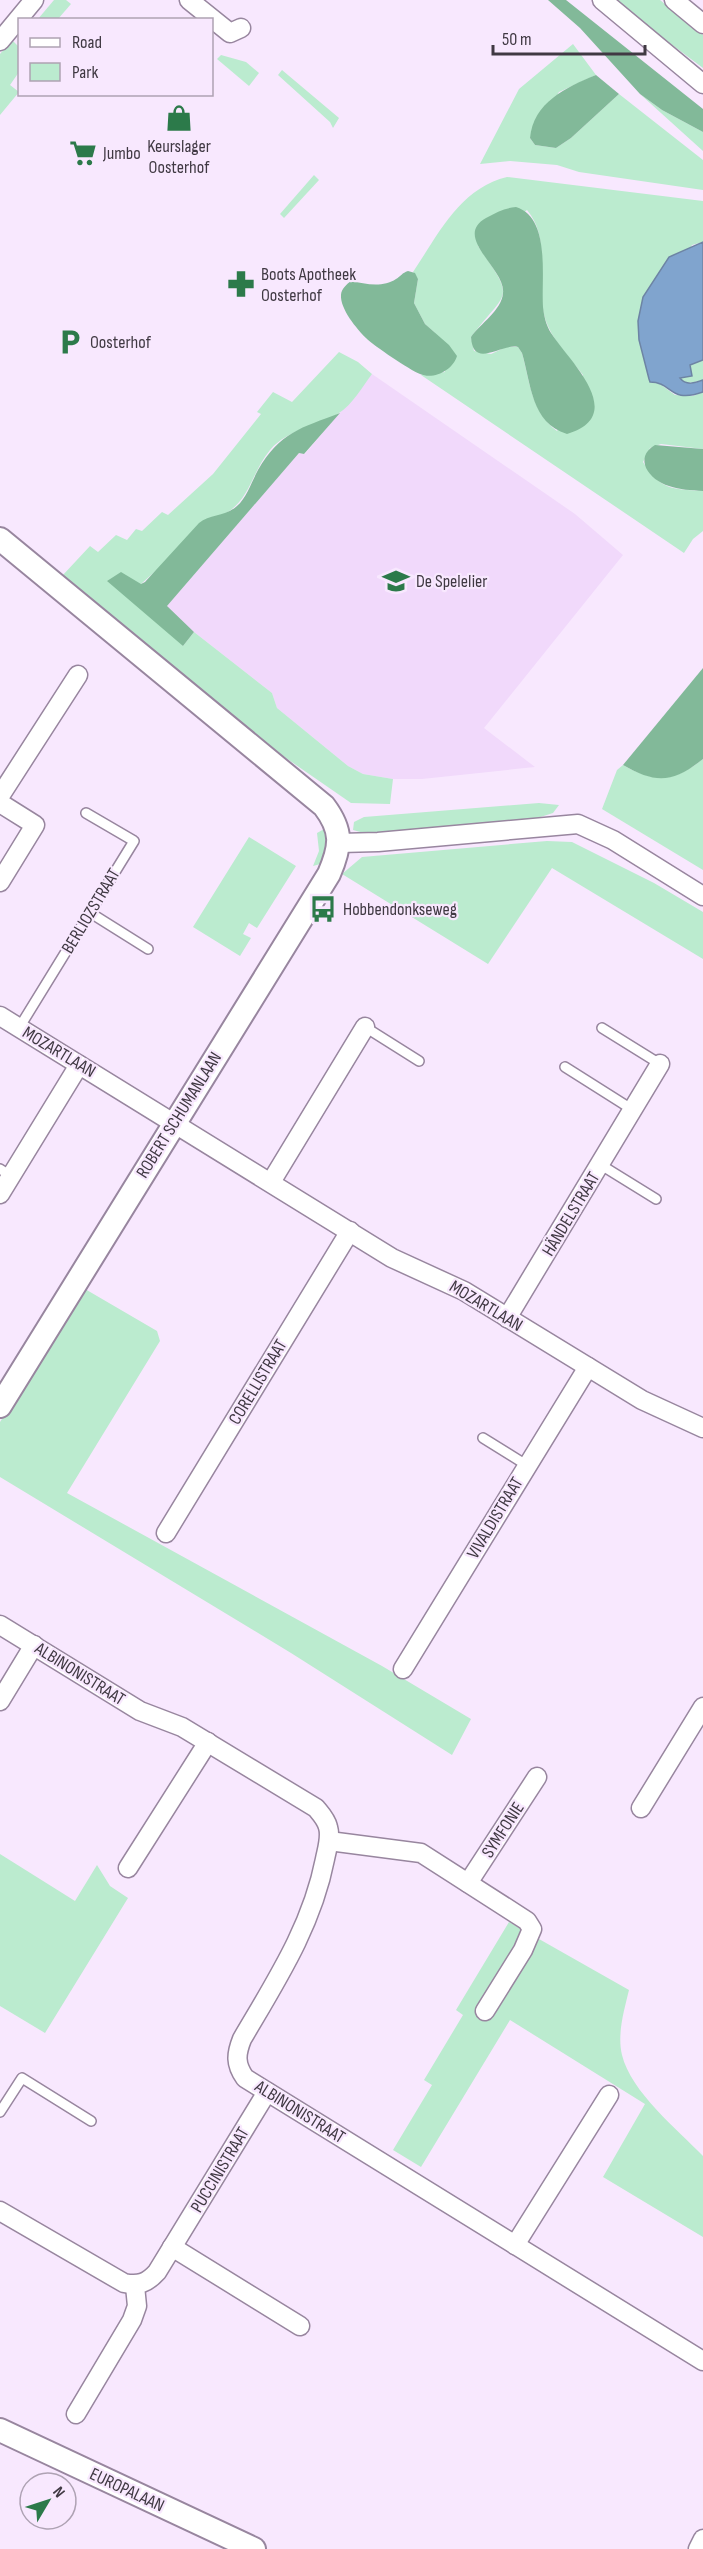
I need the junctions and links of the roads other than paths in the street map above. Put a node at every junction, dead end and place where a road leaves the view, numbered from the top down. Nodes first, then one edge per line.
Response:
1 (34, 0) edge
2 (189, 0) edge
3 (602, 0) edge
4 (674, 0) edge
5 (19, 18) edge
6 (211, 18) edge
7 (18, 20) edge
8 (213, 20) edge
9 (703, 24) edge
10 (241, 28) dead end
11 (7, 33) edge
12 (703, 84) edge
13 (0, 539) edge
14 (78, 675) dead end
15 (0, 796) edge
16 (0, 803) edge
17 (86, 813) dead end
18 (340, 843) junction
19 (0, 882) edge
20 (703, 896) edge
21 (89, 912) junction
22 (148, 949) dead end
23 (0, 1016) edge
24 (365, 1027) joint
25 (19, 1028) junction
26 (602, 1028) dead end
27 (419, 1061) dead end
28 (660, 1064) joint
29 (79, 1065) junction
30 (566, 1067) dead end
31 (633, 1110) junction
32 (174, 1123) junction
33 (601, 1165) junction
34 (6, 1172) edge
35 (271, 1182) junction
36 (0, 1194) edge
37 (656, 1199) dead end
38 (350, 1232) junction
39 (507, 1318) junction
40 (588, 1367) junction
41 (0, 1406) edge
42 (703, 1428) edge
43 (483, 1438) dead end
44 (528, 1466) junction
45 (166, 1533) dead end
46 (0, 1625) edge
47 (34, 1646) junction
48 (403, 1670) dead end
49 (0, 1701) edge
50 (703, 1707) edge
51 (208, 1742) junction
52 (537, 1777) dead end
53 (641, 1808) dead end
54 (329, 1841) junction
55 (128, 1868) dead end
56 (468, 1883) junction
57 (485, 2011) dead end
58 (267, 2092) junction
59 (609, 2095) dead end
60 (0, 2112) edge
61 (91, 2121) dead end
62 (0, 2211) edge
63 (515, 2245) junction
64 (172, 2247) junction
65 (135, 2286) junction
66 (300, 2326) dead end
67 (703, 2361) edge
68 (76, 2414) dead end
69 (0, 2430) edge
70 (703, 2539) edge
71 (254, 2549) edge
72 (698, 2549) edge

1 - 5 street
2 - 6 street
3 - 12 street
4 - 9 street
7 - 11 street
8 - 10 street
13 - 18 street
14 - 15 street
16 - 19 street
17 - 21 lane, BERLIOZSTRAAT
18 - 20 street
18 - 32 street, ROBERT SCHUMANLAAN
21 - 22 lane
21 - 25 lane, BERLIOZSTRAAT
23 - 25 street, MOZARTLAAN
24 - 27 lane
24 - 35 street
25 - 29 street, MOZARTLAAN
26 - 28 lane, HÄNDELSTRAAT
28 - 31 street, HÄNDELSTRAAT
29 - 32 street, MOZARTLAAN
29 - 34 street
30 - 31 lane
31 - 33 street, HÄNDELSTRAAT
32 - 35 street, MOZARTLAAN
32 - 41 street, ROBERT SCHUMANLAAN
33 - 37 lane
33 - 39 street, HÄNDELSTRAAT
34 - 36 street
35 - 38 street, MOZARTLAAN
38 - 39 street, MOZARTLAAN
38 - 45 street, CORELLISTRAAT
39 - 40 street, MOZARTLAAN
40 - 42 street, MOZARTLAAN
40 - 44 street, VIVALDISTRAAT
43 - 44 lane
44 - 48 street, VIVALDISTRAAT
46 - 47 street, ALBINONISTRAAT
47 - 49 street
47 - 51 street, ALBINONISTRAAT
50 - 53 street
51 - 54 street, ALBINONISTRAAT
51 - 55 street
52 - 56 street, SYMFONIE
54 - 56 street
54 - 58 street, ALBINONISTRAAT
56 - 57 street
58 - 63 street, ALBINONISTRAAT
58 - 64 street, PUCCINISTRAAT
59 - 63 street
60 - 61 lane
62 - 65 street
63 - 67 street, ALBINONISTRAAT
64 - 65 street, PUCCINISTRAAT
64 - 66 street
65 - 68 street
69 - 71 street, EUROPALAAN
70 - 72 street

